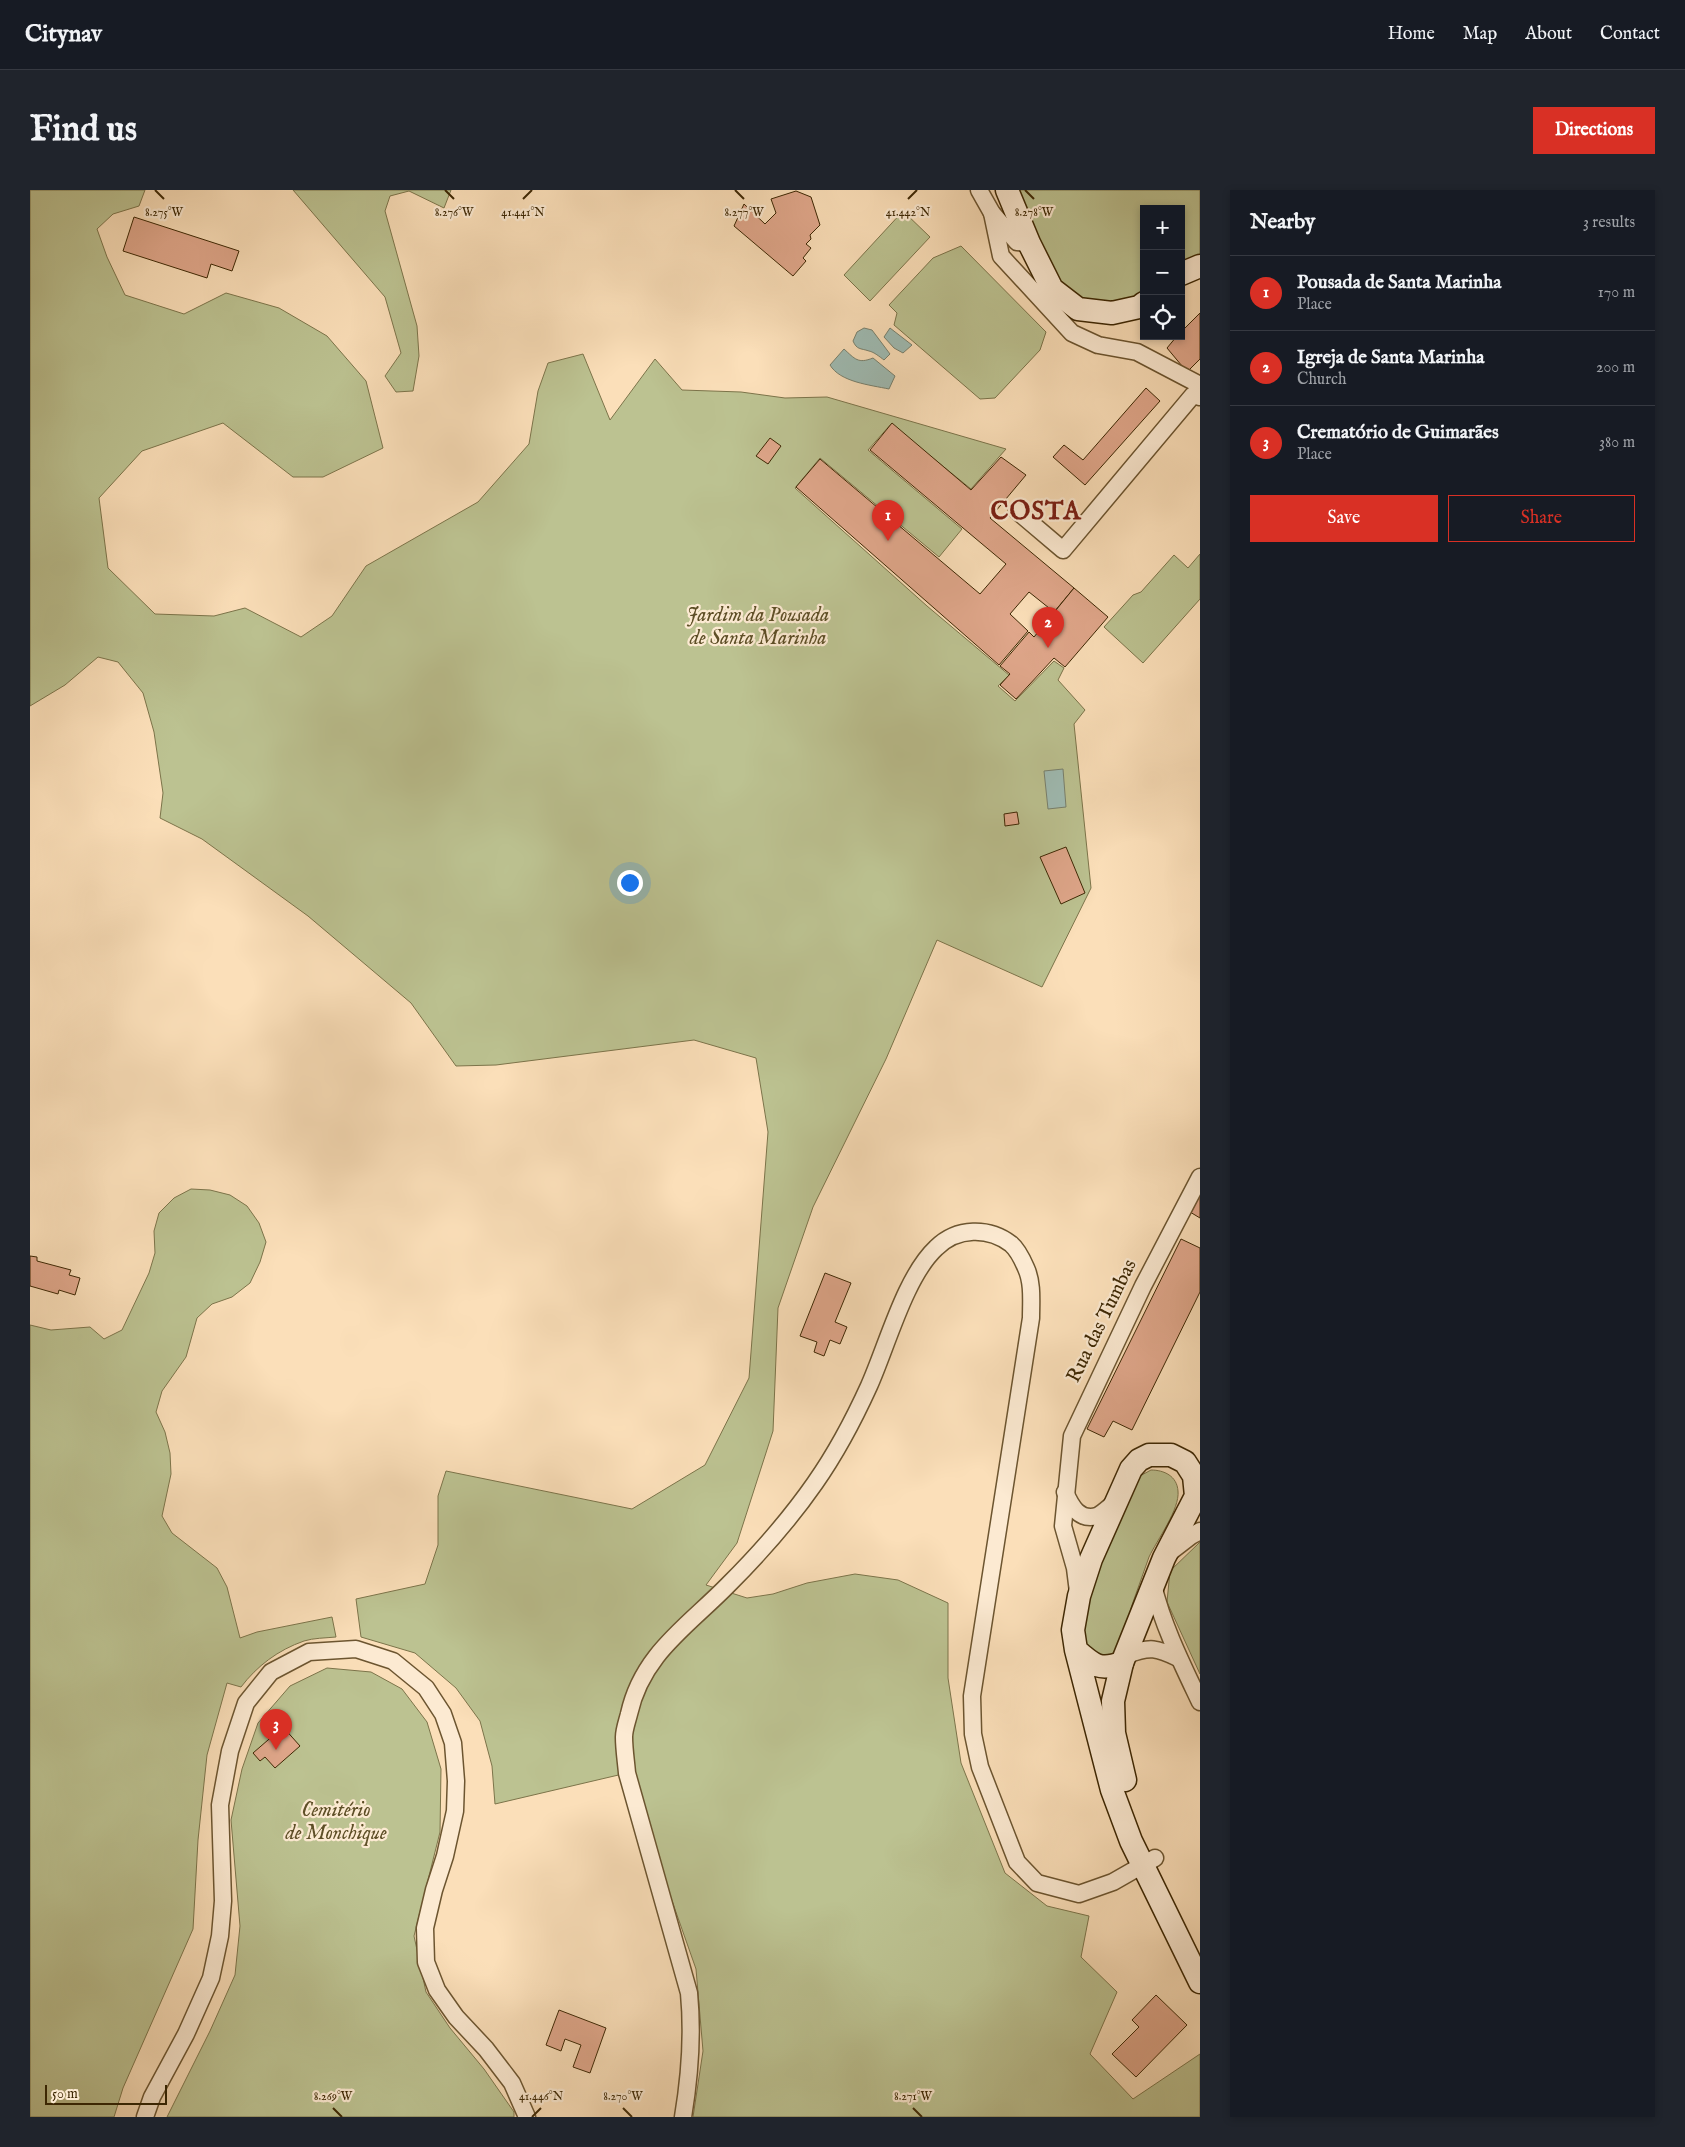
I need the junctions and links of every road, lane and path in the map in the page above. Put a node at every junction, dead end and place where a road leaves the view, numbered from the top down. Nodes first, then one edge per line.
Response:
1 (979, 190) edge
2 (1007, 190) edge
3 (992, 214) junction
4 (1029, 243) junction
5 (1200, 266) edge
6 (1185, 272) edge
7 (1140, 306) edge
8 (1200, 385) edge
9 (1200, 397) edge
10 (1017, 511) dead end
11 (1200, 1177) edge
12 (1065, 1492) junction
13 (1198, 1499) edge
14 (1113, 1504) junction
15 (1200, 1531) edge
16 (1164, 1558) junction
17 (1153, 1585) junction
18 (1079, 1596) junction
19 (1076, 1650) junction
20 (1178, 1658) junction
21 (1124, 1659) junction
22 (1200, 1702) edge
23 (1149, 1861) junction
24 (1200, 1950) edge
25 (1200, 1982) edge
26 (145, 2117) edge
27 (526, 2117) edge
28 (683, 2117) edge

1 - 3 street
2 - 4 street
3 - 4 street
3 - 8 street
4 - 7 street
5 - 6 street
9 - 10 street
11 - 12 street, Rua das Tumbas
12 - 14 street
12 - 18 street, Rua das Tumbas
13 - 14 street
13 - 16 street
14 - 18 street
15 - 16 street
16 - 17 street
17 - 20 street
17 - 21 street
18 - 19 street
19 - 21 street
19 - 23 street
20 - 21 street
20 - 22 street
21 - 23 street
23 - 24 street
23 - 25 street
23 - 28 street
26 - 27 street

